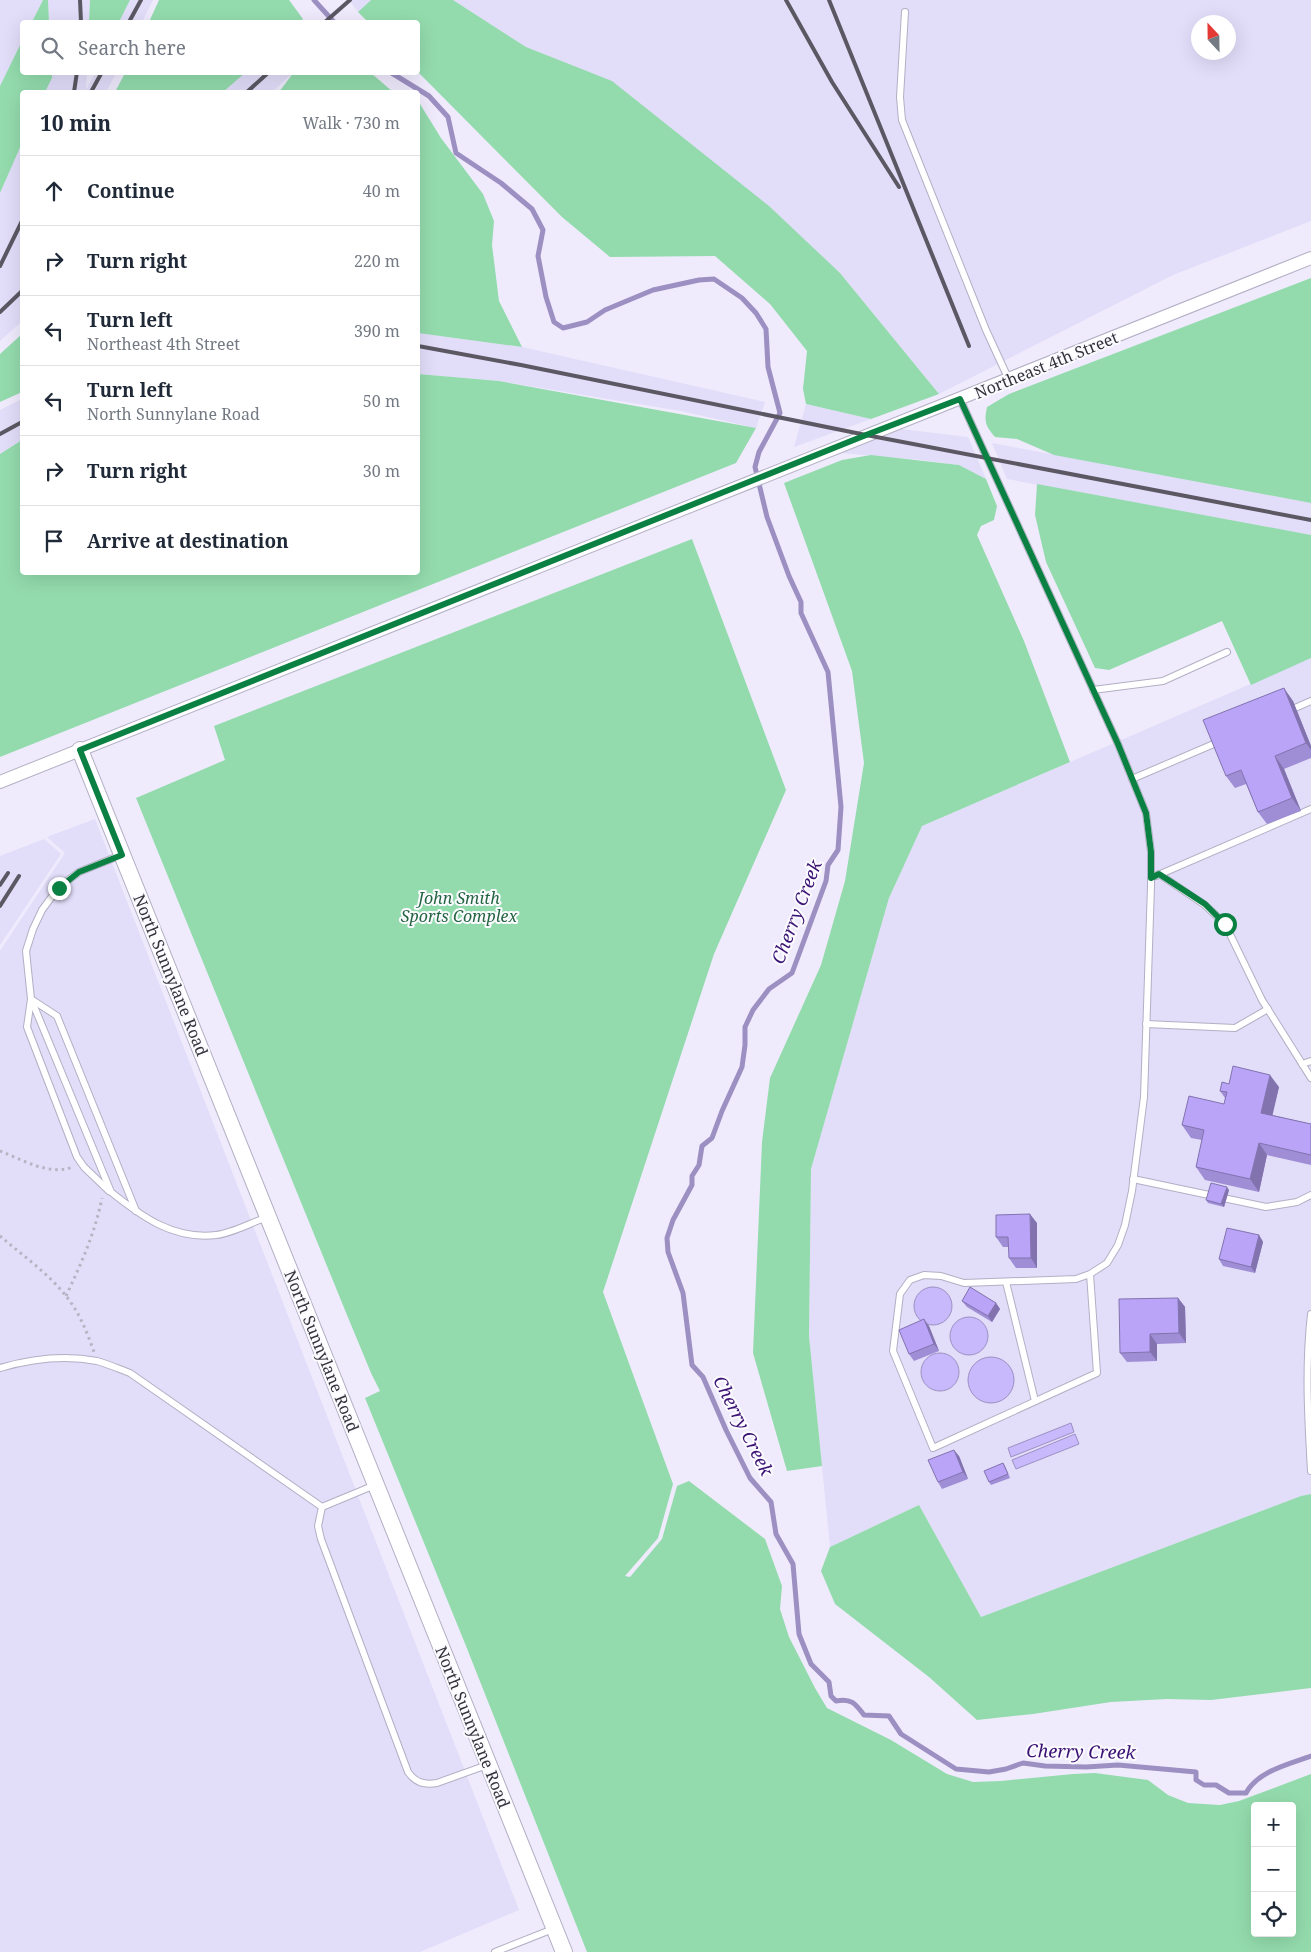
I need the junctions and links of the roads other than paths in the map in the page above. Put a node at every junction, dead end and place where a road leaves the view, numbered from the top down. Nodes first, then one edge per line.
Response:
1 (905, 12) dead end
2 (1311, 258) edge
3 (1008, 380) junction
4 (960, 399) junction
5 (1226, 652) dead end
6 (1094, 690) junction
7 (1311, 701) edge
8 (1295, 708) dead end
9 (1216, 742) edge
10 (80, 750) junction
11 (1132, 779) junction
12 (0, 782) edge
13 (1311, 809) edge
14 (122, 855) junction
15 (1159, 874) junction
16 (1151, 878) junction
17 (32, 999) junction
18 (1268, 1010) junction
19 (1146, 1024) junction
20 (1311, 1061) edge
21 (1302, 1064) junction
22 (1311, 1078) edge
23 (1134, 1179) junction
24 (111, 1192) junction
25 (1311, 1195) edge
26 (136, 1212) junction
27 (268, 1217) junction
28 (1090, 1274) junction
29 (1006, 1282) junction
30 (1311, 1314) edge
31 (0, 1368) edge
32 (1035, 1401) junction
33 (1311, 1470) edge
34 (376, 1485) junction
35 (322, 1507) junction
36 (489, 1765) junction
37 (554, 1929) junction
38 (494, 1952) edge
39 (564, 1952) edge

1 - 3 lane
2 - 3 street, Northeast 4th Street
3 - 4 street, Northeast 4th Street
4 - 6 lane
4 - 10 street, Northeast 4th Street
5 - 6 lane
6 - 11 lane
7 - 8 lane
9 - 11 lane
10 - 12 street, Northeast 4th Street
10 - 14 street, North Sunnylane Road
11 - 16 lane
13 - 15 lane
14 - 17 lane
14 - 27 street, North Sunnylane Road
15 - 16 lane
15 - 18 lane
16 - 19 lane
17 - 24 lane
17 - 24 lane
17 - 26 lane
18 - 19 lane
18 - 21 lane
19 - 23 lane
20 - 21 lane
21 - 22 lane
23 - 25 lane
23 - 28 lane
24 - 26 lane
26 - 27 lane
27 - 34 street, North Sunnylane Road
28 - 29 lane
28 - 32 lane
29 - 32 lane
29 - 32 lane
30 - 33 lane
31 - 35 lane
34 - 35 lane
34 - 36 street, North Sunnylane Road
35 - 36 lane
36 - 37 street, North Sunnylane Road
37 - 38 lane
37 - 39 street, North Sunnylane Road

